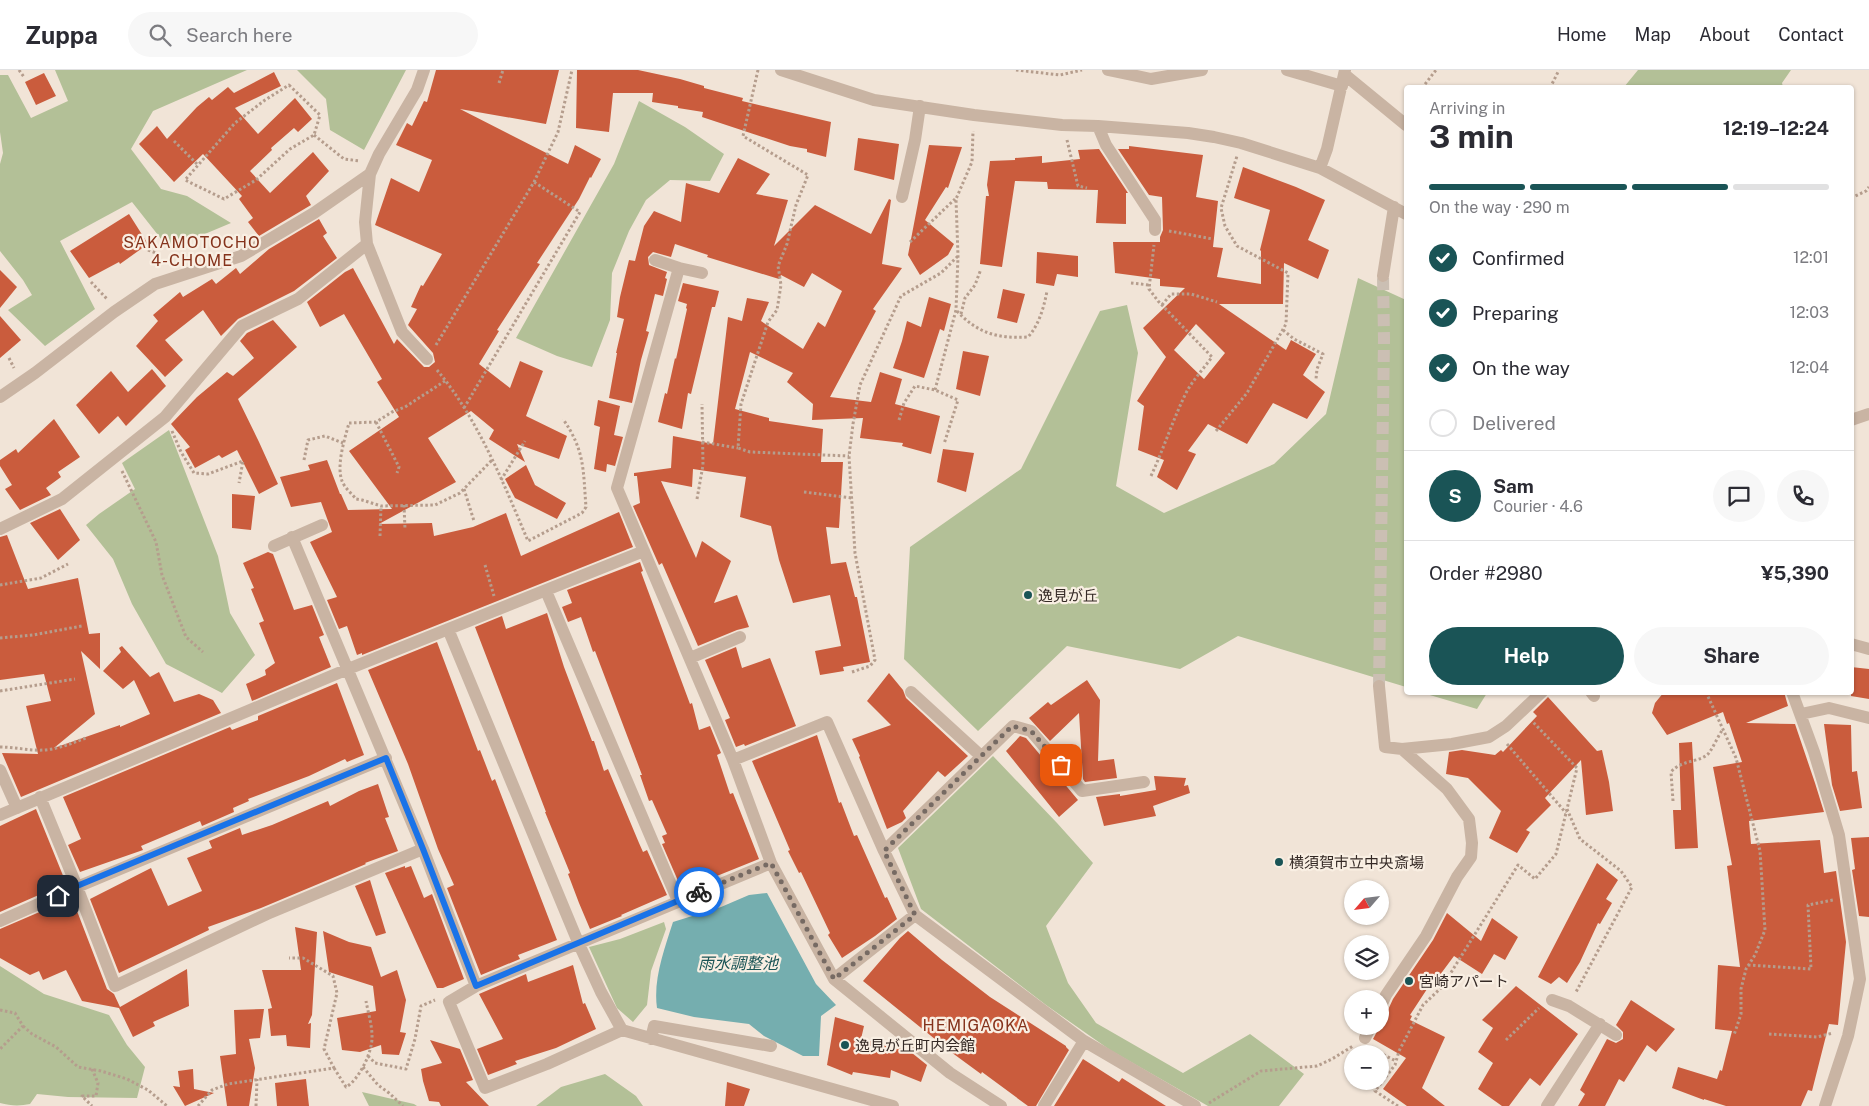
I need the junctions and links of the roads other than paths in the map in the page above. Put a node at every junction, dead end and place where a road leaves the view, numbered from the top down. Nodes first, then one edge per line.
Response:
1 (424, 70) edge
2 (781, 70) edge
3 (1108, 70) edge
4 (1202, 70) edge
5 (1287, 70) edge
6 (1344, 77) edge
7 (920, 106) junction
8 (1404, 123) edge
9 (1098, 126) junction
10 (373, 168) junction
11 (1320, 168) junction
12 (902, 197) dead end
13 (1394, 207) junction
14 (1404, 213) edge
15 (1155, 230) road end
16 (367, 244) junction
17 (655, 260) dead end
18 (679, 268) junction
19 (702, 273) dead end
20 (1383, 276) tunnel mouth
21 (427, 359) road end
22 (0, 397) edge
23 (1869, 414) edge
24 (1854, 419) edge
25 (322, 525) dead end
26 (0, 529) edge
27 (292, 537) junction
28 (274, 546) dead end
29 (644, 551) junction
30 (546, 591) junction
31 (448, 629) junction
32 (740, 637) dead end
33 (1854, 645) edge
34 (1869, 649) edge
35 (690, 658) junction
36 (348, 669) junction
37 (1379, 686) tunnel mouth
38 (911, 692) dead end
39 (1539, 695) edge
40 (1793, 695) edge
41 (1801, 714) junction
42 (1868, 719) edge
43 (1402, 749) junction
44 (982, 756) junction
45 (386, 758) junction
46 (733, 760) junction
47 (0, 770) edge
48 (1144, 782) dead end
49 (40, 797) junction
50 (17, 808) junction
51 (0, 815) edge
52 (423, 849) junction
53 (884, 851) junction
54 (771, 863) junction
55 (77, 886) junction
56 (678, 901) junction
57 (915, 915) junction
58 (0, 922) edge
59 (578, 942) junction
60 (834, 979) junction
61 (476, 986) junction
62 (1389, 992) edge
63 (1552, 1000) road end
64 (1600, 1024) junction
65 (622, 1030) junction
66 (1366, 1035) edge
67 (1616, 1035) dead end
68 (1365, 1038) road end
69 (651, 1039) junction
70 (1084, 1041) junction
71 (771, 1046) dead end
72 (894, 1106) edge
73 (1001, 1106) edge
74 (1044, 1106) edge
75 (1196, 1106) edge
76 (1546, 1106) edge
77 (1826, 1106) edge

1 - 10 street
2 - 7 street
3 - 4 street
5 - 6 street
6 - 8 street
6 - 11 street
7 - 9 street
7 - 12 street
9 - 11 street
9 - 15 street
10 - 16 street
10 - 22 street
11 - 13 street
13 - 14 street
13 - 20 street
16 - 21 street
16 - 26 street
17 - 18 street
18 - 19 street
18 - 29 street
23 - 24 street
25 - 27 street
27 - 28 street
27 - 36 street
29 - 30 street
29 - 35 street
30 - 31 street
30 - 56 street
31 - 36 street
31 - 59 street
32 - 35 street
33 - 34 street
35 - 46 street
36 - 45 street
36 - 49 street
37 - 43 street
38 - 44 street
39 - 43 street
40 - 41 street
41 - 42 street
41 - 77 street
43 - 62 street
44 - 48 street
44 - 53 street
45 - 52 street
45 - 55 street
46 - 53 street
46 - 54 street
47 - 50 street
49 - 50 street
49 - 55 street
50 - 51 street
52 - 55 street
52 - 61 street
53 - 57 street
54 - 56 street
54 - 60 street
55 - 58 street
56 - 59 street
57 - 60 street
57 - 70 street
59 - 61 street
59 - 65 street
60 - 73 street
61 - 65 street
63 - 64 street
64 - 67 street
64 - 76 street
65 - 69 street
66 - 68 street
69 - 71 street
69 - 72 street
70 - 74 street
70 - 75 street

